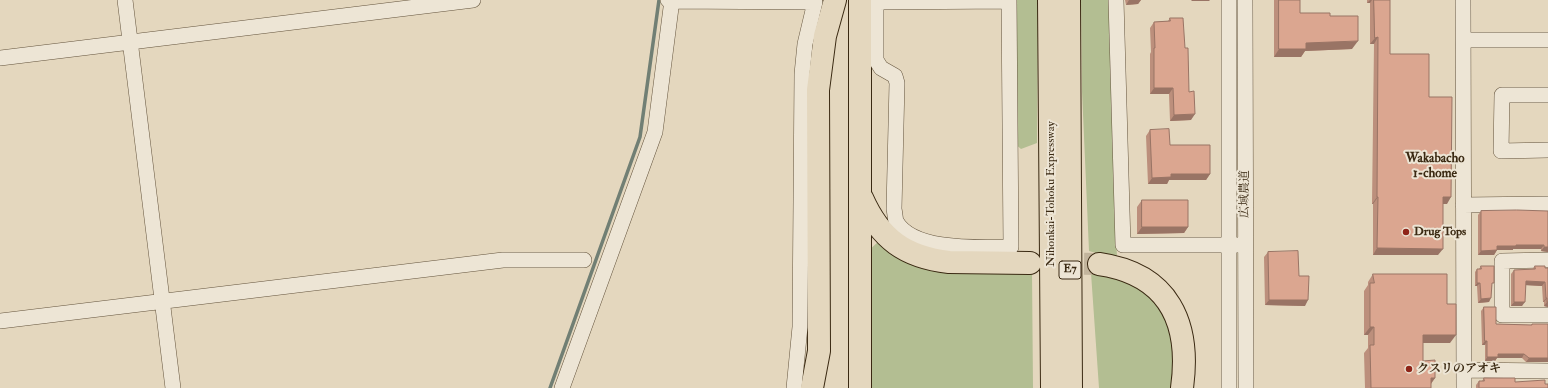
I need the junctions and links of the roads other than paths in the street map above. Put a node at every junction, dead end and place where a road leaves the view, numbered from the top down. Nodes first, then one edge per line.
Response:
1 (125, 0) edge
2 (473, 0) edge
3 (670, 0) edge
4 (835, 0) edge
5 (860, 0) edge
6 (1049, 0) edge
7 (1069, 0) edge
8 (1116, 0) edge
9 (1229, 0) edge
10 (1245, 0) edge
11 (1463, 0) edge
12 (1009, 1) edge
13 (1463, 40) junction
14 (1548, 40) edge
15 (131, 42) junction
16 (0, 58) edge
17 (1548, 94) edge
18 (1548, 150) edge
19 (1060, 155) junction
20 (860, 195) junction
21 (1548, 204) edge
22 (1463, 205) junction
23 (1229, 245) junction
24 (1245, 245) junction
25 (584, 260) dead end
26 (1548, 260) edge
27 (1030, 263) tunnel mouth
28 (1099, 264) tunnel mouth
29 (163, 301) junction
30 (1548, 315) edge
31 (0, 322) edge
32 (819, 351) junction
33 (1464, 370) junction
34 (1548, 371) edge
35 (173, 388) edge
36 (562, 388) edge
37 (794, 388) edge
38 (812, 388) edge
39 (819, 388) edge
40 (860, 388) edge
41 (1042, 388) edge
42 (1052, 388) edge
43 (1071, 388) edge
44 (1086, 388) edge
45 (1182, 388) edge
46 (1229, 388) edge
47 (1246, 388) edge
48 (1464, 388) edge

1 - 15 street
2 - 15 street
3 - 36 street
3 - 37 street
4 - 32 highway
5 - 20 highway
6 - 19 highway, Nihonkai-Tohoku Expressway / E7
7 - 19 highway, Nihonkai-Tohoku Expressway / E7
8 - 23 street
9 - 23 street, 広域農道
10 - 24 street, 広域農道
11 - 13 street
12 - 12 street
13 - 14 street
13 - 22 street
15 - 16 street
15 - 29 street
17 - 18 street
19 - 41 highway
19 - 42 highway, Nihonkai-Tohoku Expressway / E7
19 - 43 highway, Nihonkai-Tohoku Expressway / E7
19 - 44 highway
20 - 27 highway
20 - 40 highway
21 - 22 street
22 - 33 street
23 - 24 street
23 - 46 street, 広域農道
24 - 47 street, 広域農道
25 - 29 street
26 - 30 street
28 - 45 highway
29 - 31 street
29 - 35 street
32 - 38 highway
32 - 39 highway
33 - 34 street
33 - 48 street

